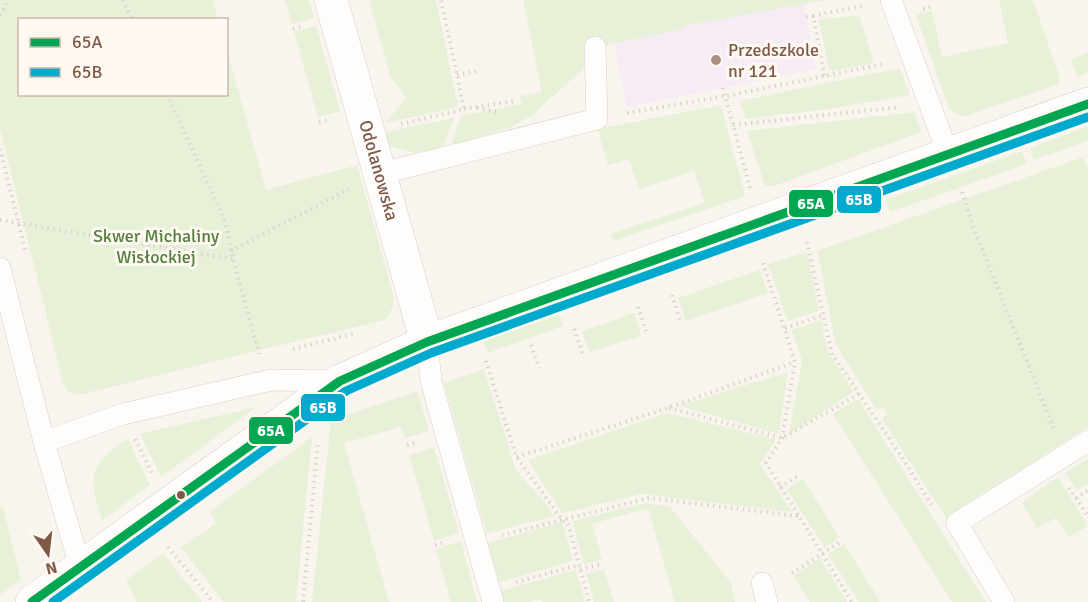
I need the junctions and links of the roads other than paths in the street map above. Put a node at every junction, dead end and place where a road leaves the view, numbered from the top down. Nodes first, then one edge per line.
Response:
1 (331, 0) edge
2 (891, 0) edge
3 (595, 47) dead end
4 (1088, 104) edge
5 (948, 154) junction
6 (367, 180) junction
7 (0, 268) edge
8 (427, 342) junction
9 (340, 381) junction
10 (1088, 441) edge
11 (44, 442) junction
12 (80, 567) junction
13 (491, 595) edge
14 (32, 602) edge
15 (1004, 602) edge

1 - 6 street, Odolanowska
2 - 5 lane
3 - 6 lane
4 - 5 street
5 - 8 street
6 - 8 street, Odolanowska
7 - 11 lane
8 - 9 street
8 - 13 lane
9 - 11 lane
9 - 12 street
10 - 15 lane
11 - 12 lane
12 - 14 street

